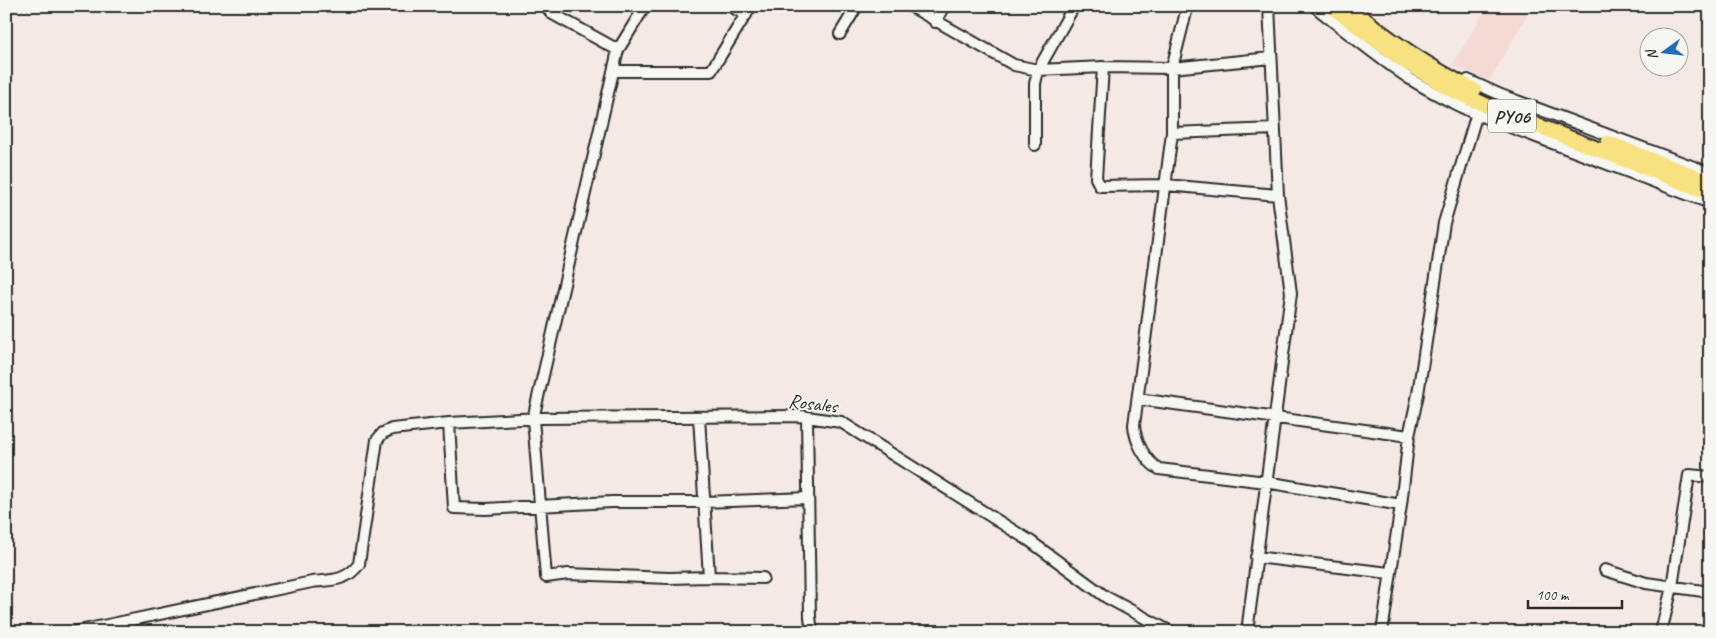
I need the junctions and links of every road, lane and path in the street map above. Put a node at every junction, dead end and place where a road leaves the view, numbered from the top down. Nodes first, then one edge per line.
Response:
1 (547, 6) edge
2 (645, 6) edge
3 (730, 6) edge
4 (857, 6) edge
5 (910, 6) edge
6 (944, 6) edge
7 (1074, 6) edge
8 (1185, 6) edge
9 (1269, 6) edge
10 (1314, 6) edge
11 (1332, 6) edge
12 (1341, 6) edge
13 (1348, 6) edge
14 (1359, 6) edge
15 (748, 11) edge
16 (935, 22) junction
17 (1354, 24) junction
18 (840, 34) dead end
19 (618, 50) junction
20 (1271, 58) junction
21 (1103, 68) junction
22 (1172, 68) junction
23 (1038, 70) junction
24 (613, 71) junction
25 (1478, 108) junction
26 (1275, 129) junction
27 (1172, 133) junction
28 (1035, 145) dead end
29 (1710, 172) edge
30 (1710, 182) edge
31 (1166, 185) junction
32 (1710, 193) edge
33 (1278, 195) junction
34 (1710, 203) edge
35 (1138, 399) junction
36 (700, 417) junction
37 (807, 417) junction
38 (1274, 418) junction
39 (533, 419) junction
40 (449, 423) junction
41 (1409, 436) junction
42 (1710, 477) edge
43 (1266, 482) junction
44 (808, 498) junction
45 (704, 502) junction
46 (540, 505) junction
47 (1401, 505) junction
48 (1256, 557) junction
49 (1605, 570) dead end
50 (1390, 574) junction
51 (709, 577) junction
52 (763, 578) dead end
53 (1672, 587) junction
54 (1710, 592) edge
55 (95, 630) edge
56 (74, 632) edge
57 (812, 632) edge
58 (1172, 632) edge
59 (1247, 632) edge
60 (1382, 632) edge
61 (1661, 632) edge

1 - 19 street
2 - 19 street
3 - 15 street
4 - 18 street
5 - 16 street
6 - 16 street
7 - 23 street
8 - 22 street
9 - 20 street
10 - 25 street
11 - 17 highway, PY06
12 - 17 street
13 - 30 highway, PY06
14 - 29 street
15 - 24 street
16 - 23 street
17 - 25 highway, PY06
19 - 24 street
20 - 22 street
20 - 26 street
21 - 22 street
21 - 23 street
21 - 31 street
22 - 27 street
23 - 28 street
24 - 39 street
25 - 32 highway, PY06
25 - 34 street
25 - 41 street
26 - 27 street
26 - 33 street
27 - 31 street
31 - 33 street
31 - 35 street
33 - 38 street
35 - 38 street
35 - 43 street
36 - 37 street, Rosales
36 - 39 street, Rosales
36 - 45 street
37 - 44 street
37 - 58 street, Rosales
38 - 41 street
38 - 43 street
39 - 40 street, Rosales
39 - 46 street
40 - 46 street
40 - 55 street, Rosales
41 - 47 street
42 - 53 street
43 - 47 street
43 - 48 street
44 - 45 street
44 - 57 street
45 - 46 street
45 - 51 street
46 - 51 street
47 - 50 street
48 - 50 street
48 - 59 street
49 - 53 street
50 - 60 street
51 - 52 street
53 - 54 street
53 - 61 street
55 - 56 street, Rosales

